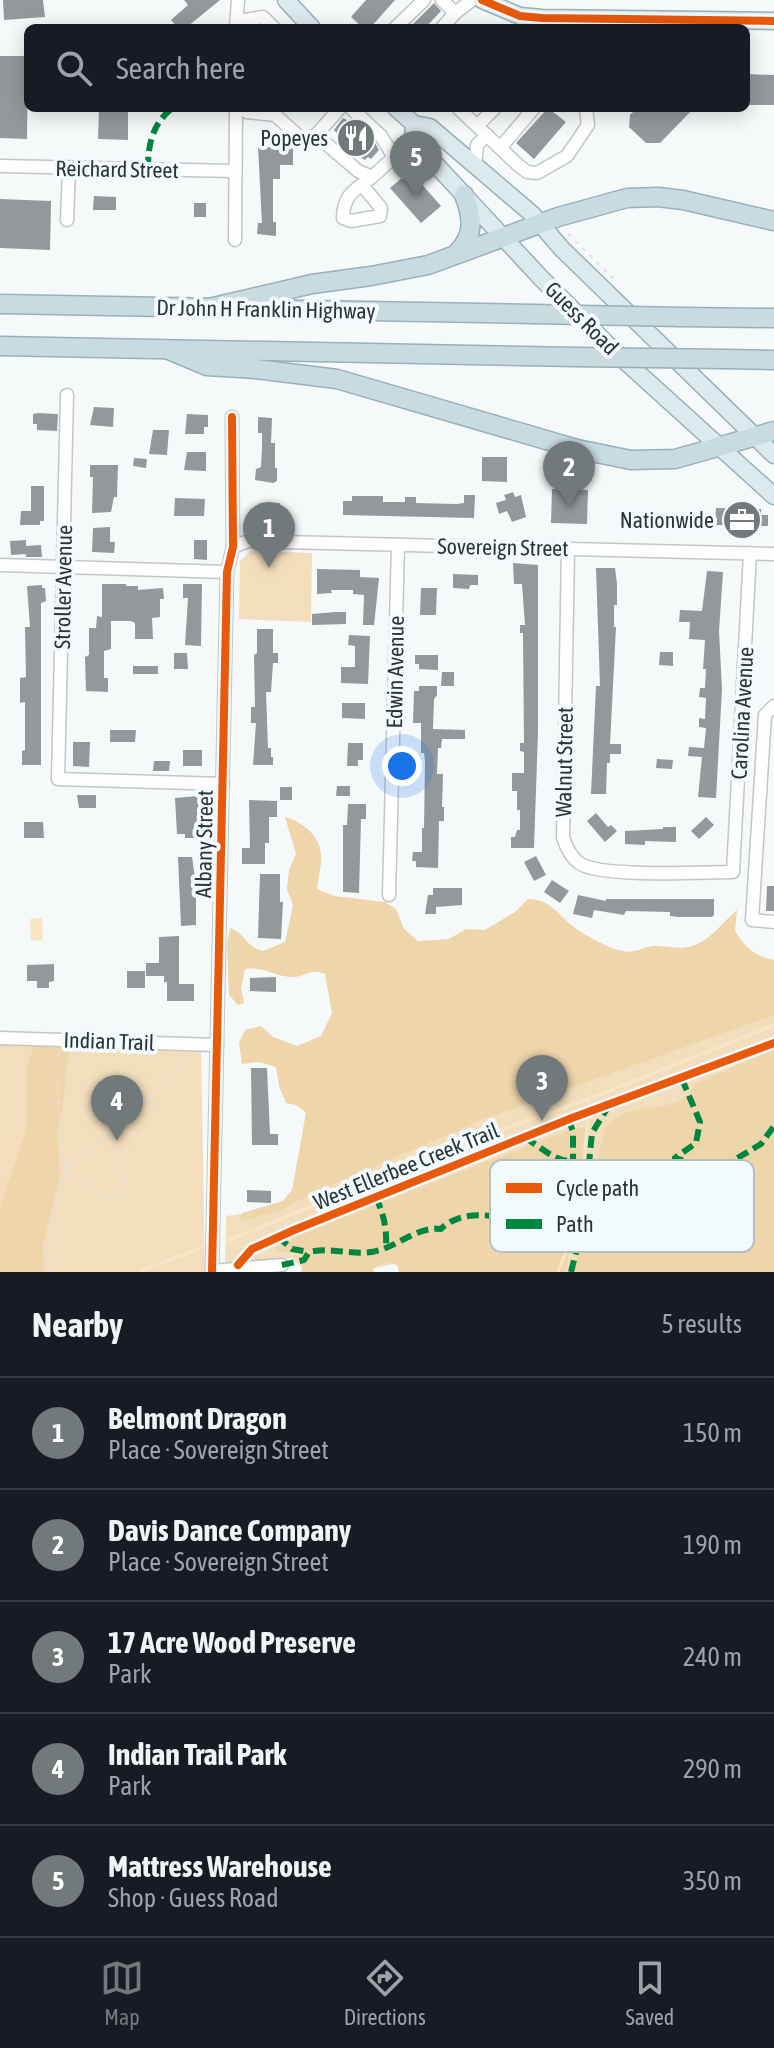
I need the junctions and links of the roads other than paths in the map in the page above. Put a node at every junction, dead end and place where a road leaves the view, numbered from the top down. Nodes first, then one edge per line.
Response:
1 (238, 0) edge
2 (286, 0) edge
3 (424, 0) edge
4 (442, 0) edge
5 (472, 0) edge
6 (482, 0) edge
7 (455, 13) junction
8 (774, 21) edge
9 (541, 23) edge
10 (596, 23) edge
11 (240, 24) edge
12 (270, 24) edge
13 (306, 24) edge
14 (399, 24) edge
15 (445, 24) edge
16 (240, 112) edge
17 (258, 112) edge
18 (336, 112) edge
19 (355, 112) edge
20 (464, 112) edge
21 (493, 112) edge
22 (531, 112) edge
23 (586, 112) edge
24 (407, 119) edge
25 (482, 130) junction
26 (316, 135) junction
27 (501, 147) junction
28 (394, 157) junction
29 (0, 166) edge
30 (475, 166) junction
31 (69, 167) junction
32 (235, 171) junction
33 (464, 195) junction
34 (67, 220) dead end
35 (774, 221) edge
36 (540, 224) junction
37 (504, 239) junction
38 (235, 240) dead end
39 (454, 256) junction
40 (0, 304) edge
41 (209, 308) junction
42 (774, 318) edge
43 (0, 346) edge
44 (169, 350) junction
45 (774, 360) edge
46 (67, 395) dead end
47 (232, 417) dead end
48 (774, 431) edge
49 (755, 436) junction
50 (718, 448) junction
51 (774, 455) edge
52 (774, 496) edge
53 (398, 545) junction
54 (233, 547) junction
55 (568, 549) junction
56 (750, 553) junction
57 (774, 554) edge
58 (0, 565) edge
59 (64, 567) junction
60 (227, 572) junction
61 (774, 706) edge
62 (223, 784) junction
63 (733, 872) joint
64 (389, 895) dead end
65 (774, 922) edge
66 (0, 1038) edge
67 (217, 1045) junction
68 (282, 1265) dead end
69 (212, 1271) edge

1 - 11 street
2 - 13 main road
3 - 14 street
4 - 7 street
5 - 7 street
6 - 9 main road
7 - 15 street
8 - 10 main road
9 - 10 main road
11 - 12 street
16 - 32 street
17 - 26 street
18 - 26 street
19 - 28 street
20 - 25 street
21 - 25 street
22 - 27 street
23 - 27 street
24 - 28 street
24 - 30 main road, Guess Road
24 - 33 main road, Guess Road
25 - 27 street
25 - 30 street
26 - 28 street
29 - 31 street, Reichard Street
30 - 36 main road, Guess Road
31 - 32 street, Reichard Street
31 - 34 street
32 - 38 street
33 - 37 main road, Guess Road
33 - 39 highway
35 - 36 highway
36 - 37 highway
36 - 49 main road, Guess Road
37 - 39 highway
37 - 50 main road, Guess Road
39 - 41 highway
40 - 41 highway, Dr John H Franklin Highway
41 - 42 highway, Dr John H Franklin Highway, bridge
43 - 44 highway
44 - 45 highway, bridge
44 - 50 highway
46 - 59 street, Stroller Avenue
47 - 54 street, Albany Street
48 - 49 highway
49 - 50 highway
49 - 51 main road, Guess Road
50 - 52 main road, Guess Road
53 - 54 street, Sovereign Street
53 - 55 street, Sovereign Street
53 - 64 street, Edwin Avenue
54 - 60 street, Albany Street
55 - 56 street, Sovereign Street
55 - 63 street, Walnut Street
56 - 57 street, Sovereign Street
56 - 63 street, Carolina Avenue
58 - 59 street
59 - 60 street
59 - 62 street, Stroller Avenue
60 - 62 street, Albany Street
61 - 65 street
62 - 67 street, Albany Street
66 - 67 street, Indian Trail
67 - 69 street, Albany Street
68 - 69 street

